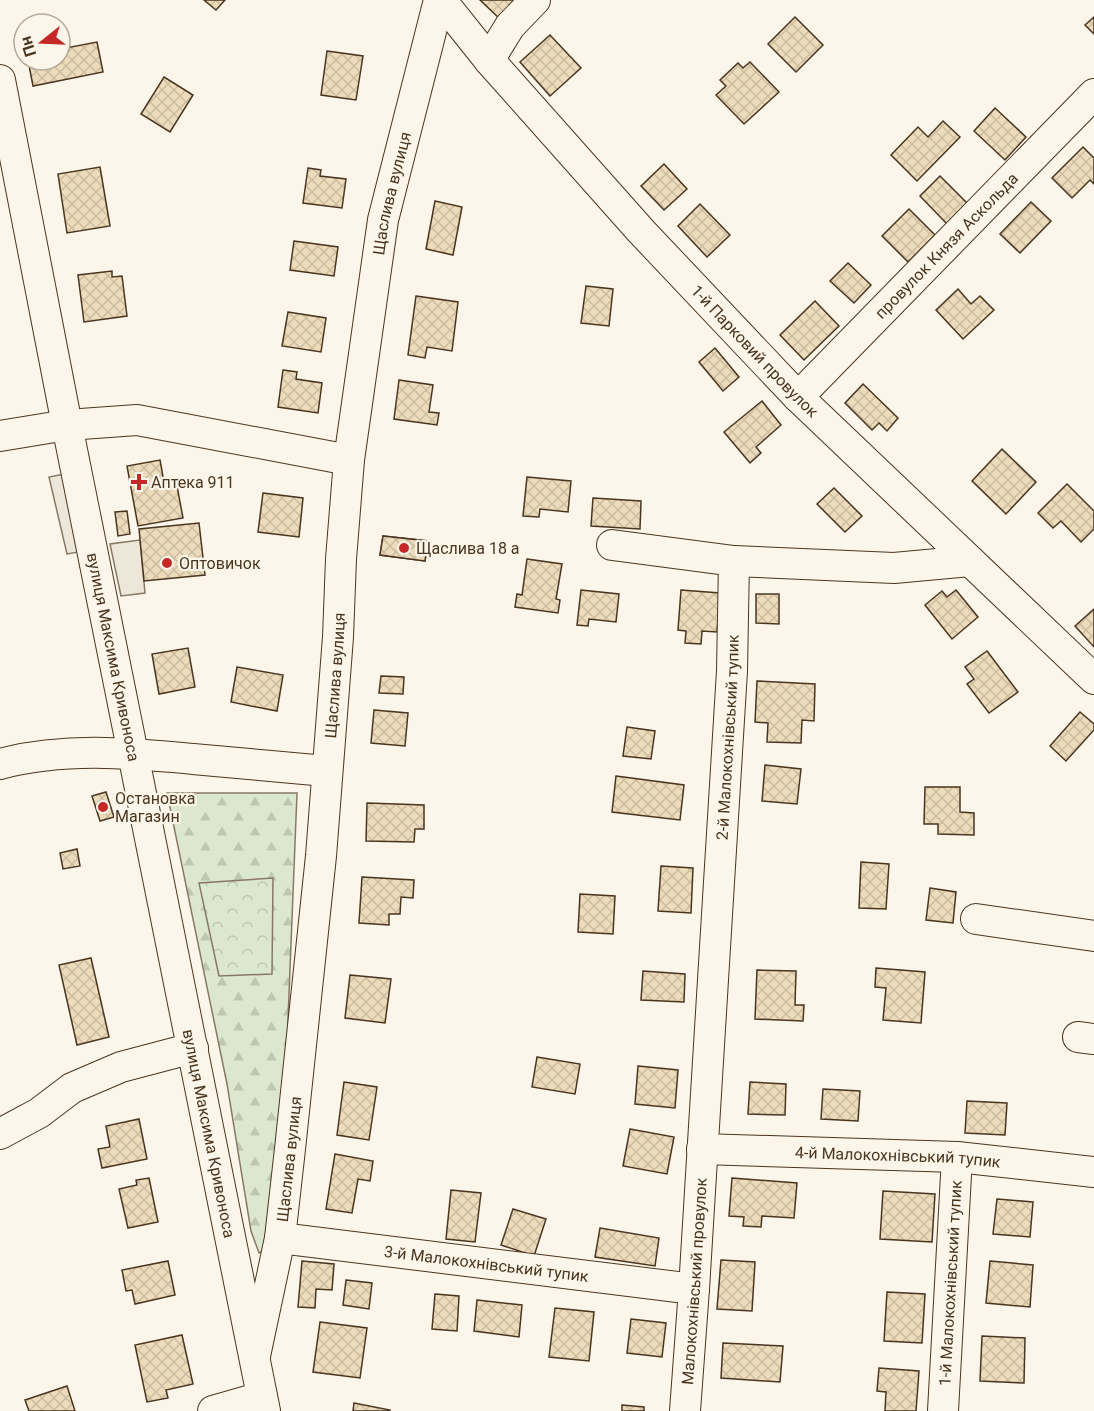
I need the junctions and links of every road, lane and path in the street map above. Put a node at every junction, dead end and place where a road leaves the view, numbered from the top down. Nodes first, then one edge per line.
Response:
1 (440, 0) edge
2 (535, 0) edge
3 (489, 60) junction
4 (0, 80) edge
5 (1094, 94) edge
6 (3, 113) edge
7 (798, 397) junction
8 (67, 425) junction
9 (0, 436) edge
10 (349, 460) junction
11 (612, 545) dead end
12 (734, 561) junction
13 (970, 561) junction
14 (1094, 679) edge
15 (134, 753) junction
16 (0, 764) edge
17 (326, 771) junction
18 (976, 919) dead end
19 (1094, 936) edge
20 (192, 1048) junction
21 (0, 1134) edge
22 (702, 1149) junction
23 (957, 1156) junction
24 (1094, 1172) edge
25 (280, 1238) junction
26 (694, 1289) junction
27 (255, 1356) junction
28 (264, 1404) edge
29 (213, 1411) edge
30 (685, 1411) edge
31 (943, 1411) edge

1 - 3 street, 1-й Парковий провулок
1 - 10 street, Щаслива вулиця
2 - 3 street
3 - 7 street, 1-й Парковий провулок
4 - 6 street, вулиця Максима Кривоноса
5 - 7 street, провулок Князя Аскольда
6 - 8 street, вулиця Максима Кривоноса
7 - 13 street, 1-й Парковий провулок
8 - 9 street
8 - 10 street
8 - 15 street, вулиця Максима Кривоноса
10 - 17 street, Щаслива вулиця
11 - 12 street
12 - 13 street
12 - 22 street, 2-й Малокохнівський тупик
13 - 14 street, 1-й Парковий провулок
15 - 16 street
15 - 17 street
15 - 20 street, вулиця Максима Кривоноса
17 - 25 street, Щаслива вулиця
18 - 19 street
20 - 21 street
20 - 27 street, вулиця Максима Кривоноса
22 - 23 street, 4-й Малокохнівський тупик
22 - 26 street, Малокохнівський провулок
23 - 24 street, 4-й Малокохнівський тупик
23 - 31 street, 1-й Малокохнівський тупик
25 - 26 street, 3-й Малокохнівський тупик
25 - 27 street, Щаслива вулиця
26 - 30 street, Малокохнівський провулок
27 - 28 street, вулиця Максима Кривоноса
28 - 29 street

